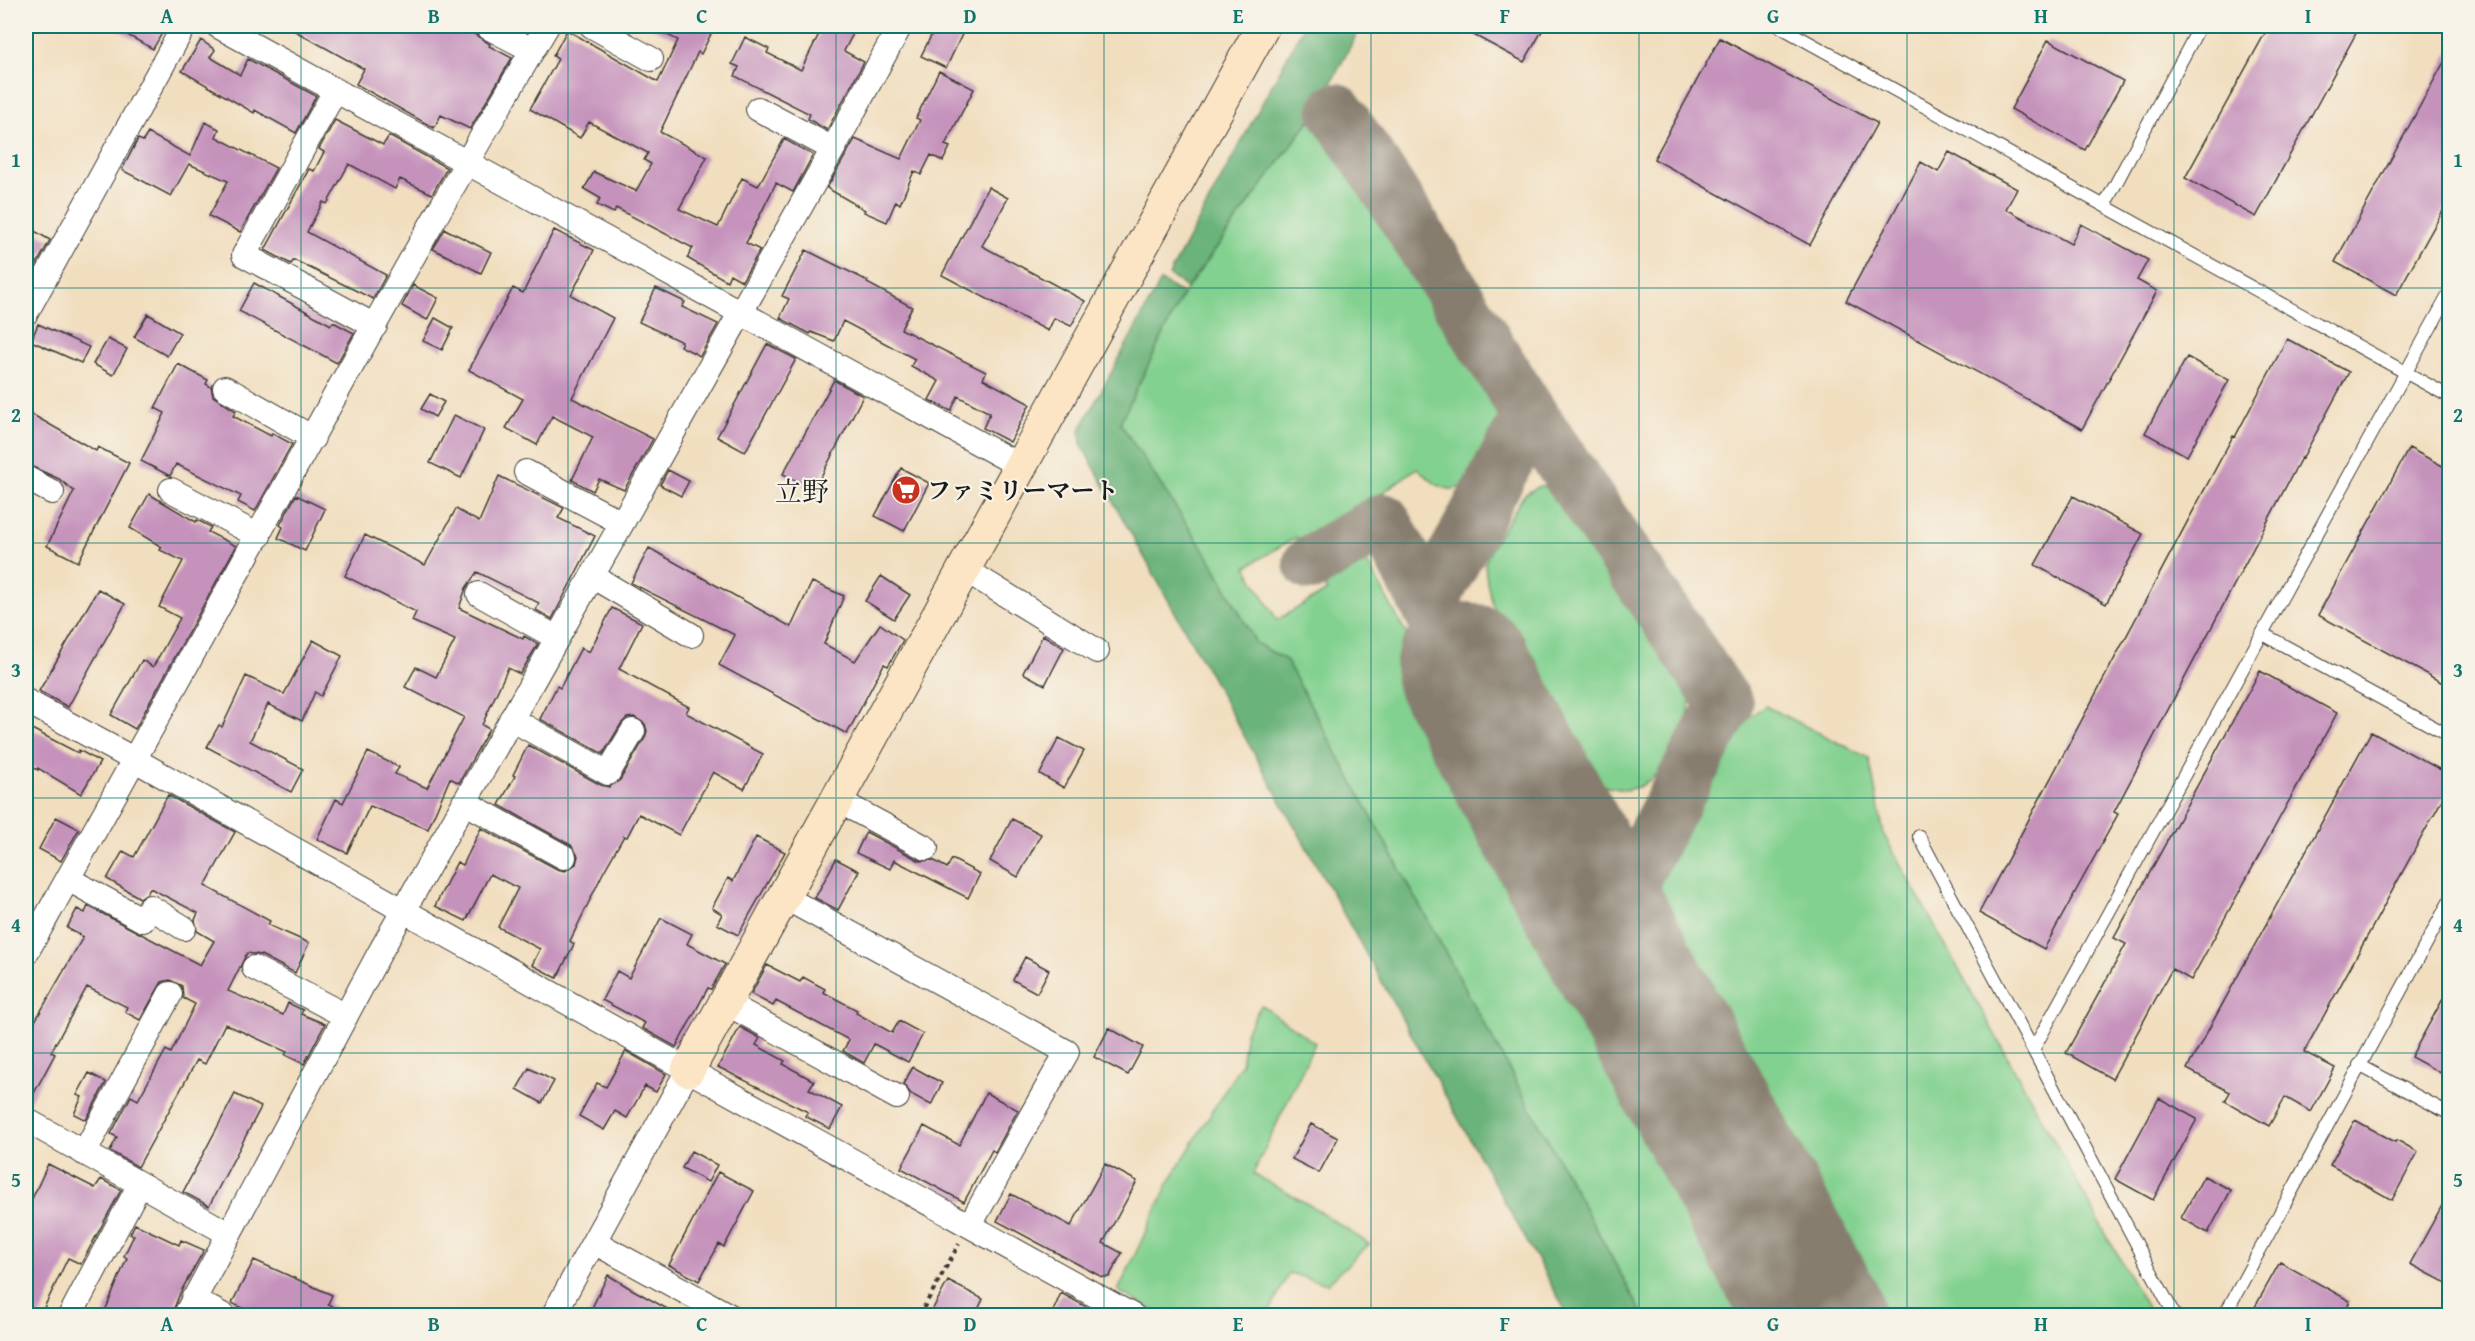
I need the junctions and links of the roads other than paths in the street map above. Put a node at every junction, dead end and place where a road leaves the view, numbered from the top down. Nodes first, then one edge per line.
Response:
1 (184, 26) edge
2 (218, 26) edge
3 (486, 26) edge
4 (547, 26) edge
5 (592, 26) edge
6 (1263, 26) edge
7 (1779, 26) edge
8 (2200, 26) edge
9 (897, 27) edge
10 (532, 50) junction
11 (651, 59) dead end
12 (335, 91) junction
13 (758, 109) dead end
14 (833, 149) junction
15 (466, 163) junction
16 (2105, 204) junction
17 (2450, 292) edge
18 (741, 312) junction
19 (26, 313) edge
20 (375, 326) junction
21 (2406, 373) junction
22 (225, 388) dead end
23 (2450, 397) edge
24 (313, 438) junction
25 (1022, 467) junction
26 (526, 472) dead end
27 (26, 478) edge
28 (171, 490) dead end
29 (52, 492) dead end
30 (622, 523) junction
31 (259, 536) junction
32 (964, 569) junction
33 (592, 576) junction
34 (479, 594) dead end
35 (2263, 634) junction
36 (691, 635) dead end
37 (556, 638) junction
38 (1098, 651) dead end
39 (26, 702) edge
40 (511, 719) junction
41 (633, 731) dead end
42 (2450, 736) edge
43 (135, 760) junction
44 (837, 800) junction
45 (464, 802) junction
46 (1919, 836) dead end
47 (926, 848) dead end
48 (564, 857) dead end
49 (68, 879) junction
50 (784, 897) junction
51 (2450, 900) edge
52 (404, 911) junction
53 (184, 928) dead end
54 (26, 953) edge
55 (254, 968) dead end
56 (170, 994) dead end
57 (726, 1003) junction
58 (346, 1016) junction
59 (2034, 1050) junction
60 (2360, 1065) junction
61 (688, 1070) junction
62 (897, 1097) dead end
63 (2450, 1114) edge
64 (26, 1120) edge
65 (84, 1153) junction
66 (140, 1184) junction
67 (970, 1225) junction
68 (229, 1234) junction
69 (594, 1242) junction
70 (189, 1307) edge
71 (70, 1316) edge
72 (224, 1316) edge
73 (553, 1316) edge
74 (730, 1316) edge
75 (1133, 1316) edge
76 (2175, 1316) edge
77 (2224, 1316) edge

1 - 19 street
2 - 12 street
3 - 10 street
4 - 10 street
5 - 11 street
6 - 25 street
7 - 16 lane
8 - 16 lane
9 - 14 street
10 - 15 street
12 - 15 street
12 - 20 street
13 - 14 street
14 - 18 street
15 - 18 street
15 - 20 street
16 - 21 lane
17 - 21 lane
18 - 25 street
18 - 30 street
20 - 24 street
21 - 23 lane
21 - 35 lane
22 - 24 street
24 - 31 street
25 - 32 street
26 - 30 street
27 - 29 street
28 - 31 street
30 - 33 street
31 - 43 street
32 - 38 street
32 - 44 street
33 - 36 street
33 - 37 street
34 - 37 street
35 - 42 lane
35 - 59 lane
37 - 40 street
39 - 43 street
40 - 41 street
40 - 45 street
43 - 49 street
43 - 52 street
44 - 47 street
44 - 50 street
45 - 48 street
45 - 52 street
46 - 59 lane
49 - 53 street
49 - 54 street
50 - 57 street
50 - 67 street
51 - 60 lane
52 - 58 street
52 - 61 street
55 - 58 street
56 - 65 street
57 - 61 street
57 - 62 street
58 - 68 street
59 - 76 lane
60 - 63 lane
60 - 77 lane
61 - 67 street
61 - 69 street
64 - 65 street
65 - 66 street
66 - 68 street
66 - 71 street
67 - 75 street
68 - 70 street
69 - 73 street
69 - 74 street
70 - 72 street

